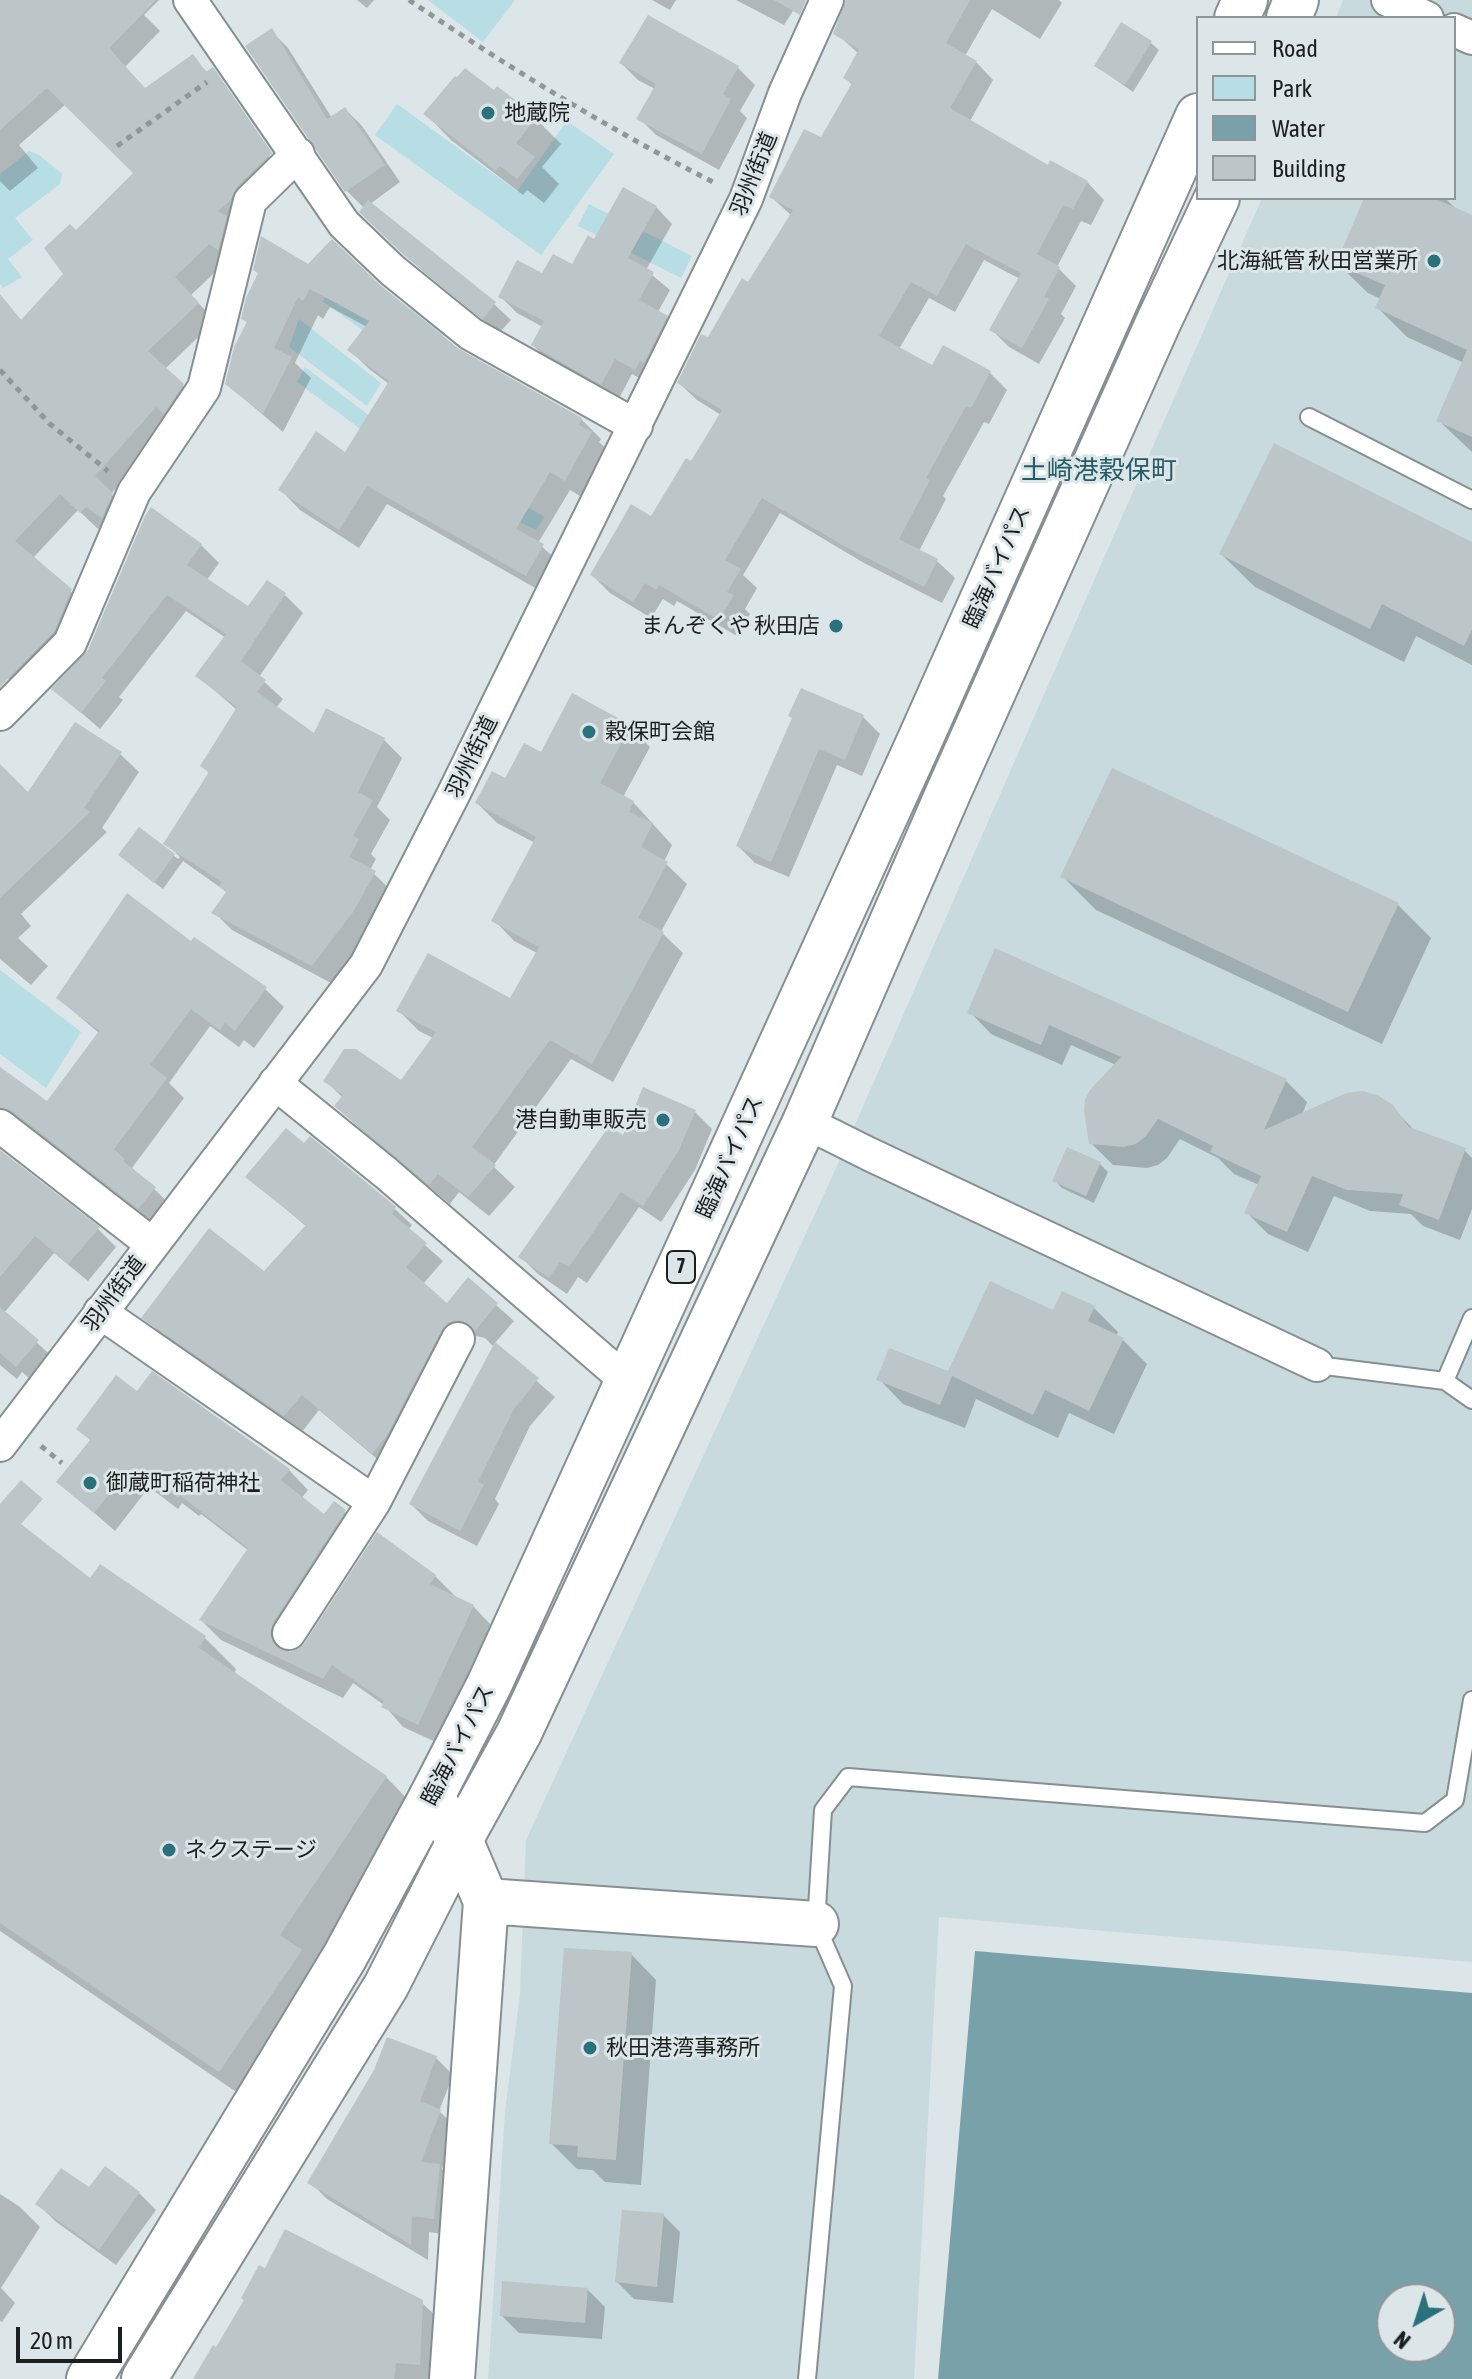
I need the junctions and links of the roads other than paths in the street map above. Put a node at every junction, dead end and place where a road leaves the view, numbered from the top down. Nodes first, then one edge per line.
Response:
1 (190, 0) edge
2 (827, 0) edge
3 (1388, 0) edge
4 (1423, 16) edge
5 (1196, 120) edge
6 (298, 154) junction
7 (1216, 200) edge
8 (1309, 417) dead end
9 (636, 426) junction
10 (1472, 500) edge
11 (0, 714) edge
12 (275, 1083) junction
13 (805, 1122) junction
14 (0, 1126) edge
15 (152, 1244) junction
16 (100, 1312) junction
17 (1472, 1318) edge
18 (458, 1339) dead end
19 (1317, 1365) joint
20 (1445, 1381) junction
21 (628, 1382) junction
22 (1472, 1400) edge
23 (0, 1445) edge
24 (374, 1502) junction
25 (289, 1633) dead end
26 (1472, 1700) edge
27 (431, 1798) junction
28 (460, 1840) junction
29 (486, 1901) junction
30 (816, 1924) junction
31 (89, 2379) edge
32 (144, 2379) edge
33 (452, 2379) edge
34 (807, 2379) edge

1 - 6 street
2 - 9 street, 羽州街道
3 - 4 street
5 - 21 main road, 臨海バイパス / 7
6 - 9 street
6 - 11 street
7 - 13 main road, 臨海バイパス / 7
8 - 10 lane
9 - 12 street, 羽州街道
12 - 15 street, 羽州街道
12 - 21 street
13 - 19 street
13 - 28 main road, 臨海バイパス / 7
14 - 15 street
15 - 16 street, 羽州街道
16 - 23 street, 羽州街道
16 - 24 street
17 - 20 lane
18 - 24 street
19 - 20 lane
20 - 22 lane
21 - 27 main road, 臨海バイパス / 7
24 - 25 street
26 - 30 lane
27 - 28 main road
27 - 31 main road, 臨海バイパス / 7
28 - 29 main road
28 - 32 main road, 臨海バイパス / 7
29 - 30 main road
29 - 33 main road
30 - 34 lane

